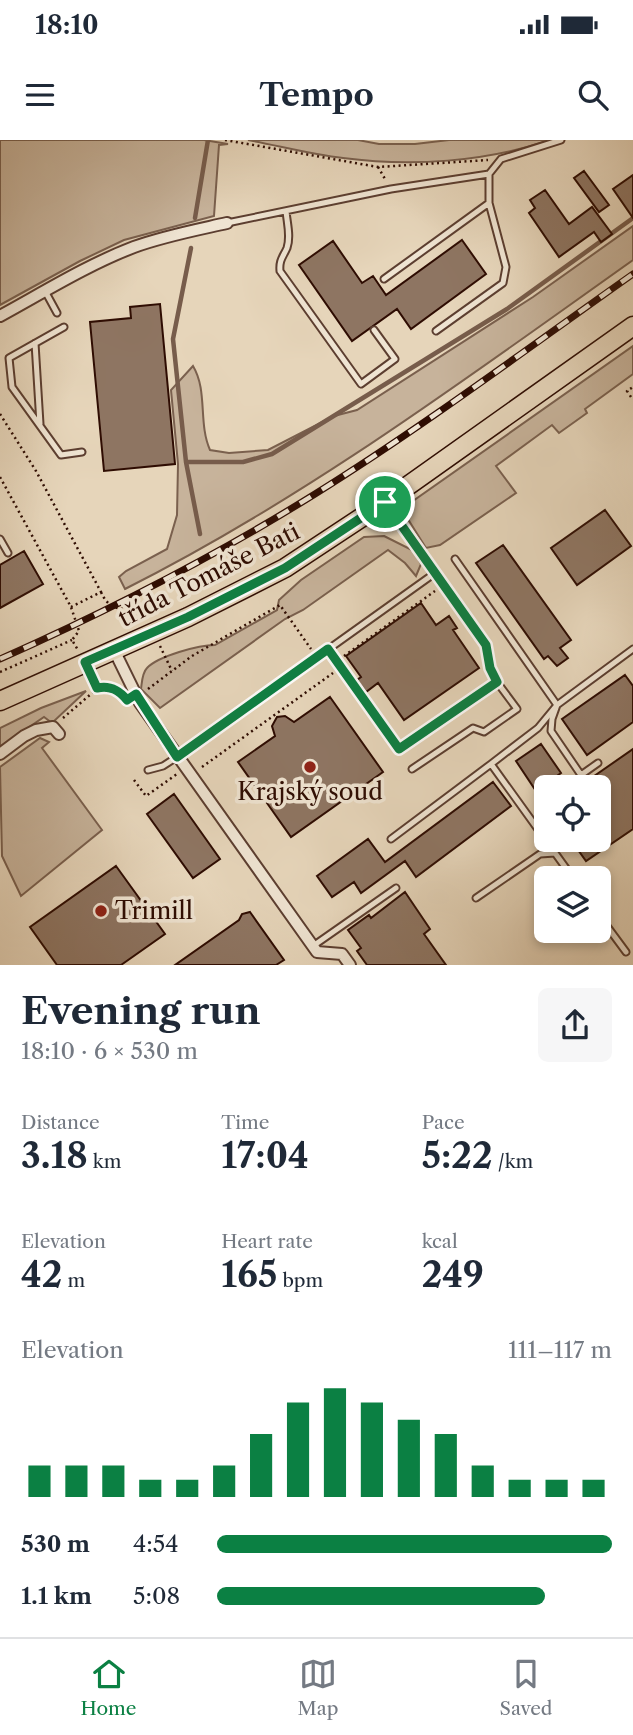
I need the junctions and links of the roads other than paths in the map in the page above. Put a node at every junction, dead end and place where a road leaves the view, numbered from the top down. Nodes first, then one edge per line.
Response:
1 (561, 140) edge
2 (489, 174) junction
3 (489, 203) junction
4 (286, 211) junction
5 (227, 223) joint
6 (384, 278) dead end
7 (45, 291) junction
8 (57, 313) dead end
9 (0, 316) edge
10 (633, 326) edge
11 (64, 327) dead end
12 (374, 330) dead end
13 (436, 331) dead end
14 (35, 343) junction
15 (41, 427) junction
16 (82, 452) dead end
17 (385, 502) junction
18 (0, 539) edge
19 (8, 552) dead end
20 (455, 559) dead end
21 (435, 573) junction
22 (328, 649) junction
23 (633, 649) edge
24 (114, 650) junction
25 (497, 682) junction
26 (0, 701) edge
27 (557, 705) junction
28 (56, 730) road end
29 (0, 754) edge
30 (177, 757) junction
31 (491, 764) junction
32 (598, 764) dead end
33 (412, 769) dead end
34 (148, 770) dead end
35 (391, 839) dead end
36 (555, 853) junction
37 (564, 866) edge
38 (396, 888) dead end
39 (476, 898) dead end
40 (611, 932) edge
41 (315, 949) junction
42 (626, 952) dead end
43 (350, 965) edge

1 - 2 lane
2 - 3 lane
2 - 4 lane
3 - 6 lane
3 - 13 lane
4 - 5 lane
4 - 12 lane
5 - 7 street
7 - 8 lane
7 - 9 street
10 - 17 main road, třída Tomáše Bati
11 - 14 lane
14 - 15 lane
14 - 15 lane
15 - 16 lane
17 - 21 lane
17 - 24 main road, třída Tomáše Bati
18 - 19 lane
20 - 27 lane
21 - 22 lane
21 - 25 lane
22 - 25 lane
22 - 30 lane
23 - 27 lane
24 - 26 main road, třída Tomáše Bati
24 - 30 street
25 - 33 lane
27 - 31 lane
27 - 32 lane
28 - 29 street
30 - 34 lane
30 - 41 street
31 - 35 lane
31 - 36 lane
36 - 37 lane
36 - 39 lane
38 - 41 lane
40 - 42 lane
41 - 43 street

